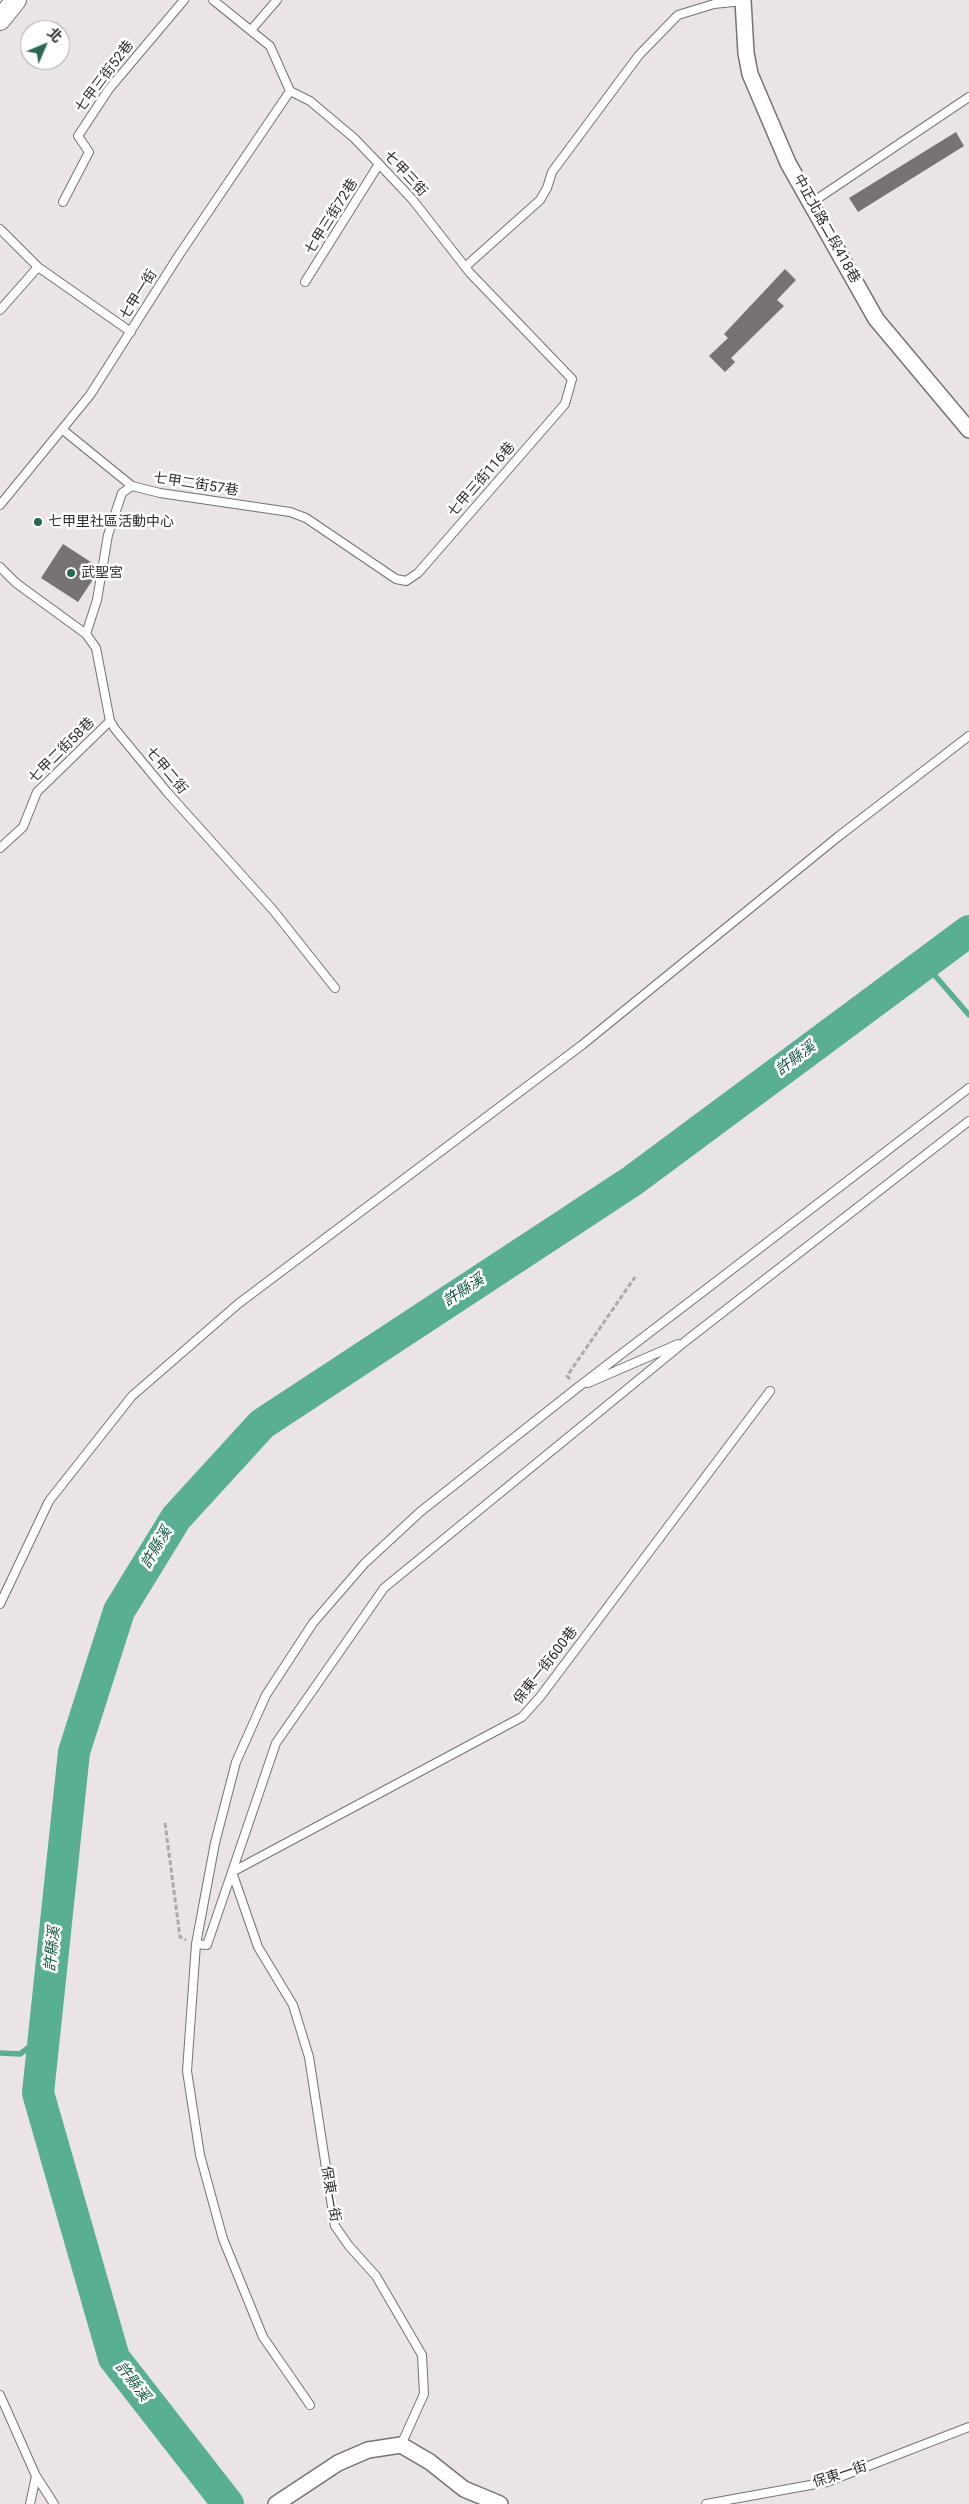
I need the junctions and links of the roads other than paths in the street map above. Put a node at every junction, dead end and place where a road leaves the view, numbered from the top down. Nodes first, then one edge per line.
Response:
1 (16, 0) edge
2 (184, 0) edge
3 (213, 0) edge
4 (277, 0) edge
5 (743, 0) edge
6 (0, 20) edge
7 (251, 30) junction
8 (290, 91) junction
9 (969, 97) edge
10 (379, 164) junction
11 (63, 202) dead end
12 (810, 203) junction
13 (0, 229) edge
14 (38, 267) junction
15 (465, 267) junction
16 (305, 282) dead end
17 (0, 310) edge
18 (131, 332) junction
19 (572, 379) joint
20 (63, 430) junction
21 (969, 430) edge
22 (132, 486) junction
23 (0, 505) edge
24 (0, 567) edge
25 (396, 579) joint
26 (86, 634) junction
27 (110, 721) junction
28 (969, 736) edge
29 (0, 848) edge
30 (335, 988) dead end
31 (969, 1088) edge
32 (969, 1121) edge
33 (687, 1340) junction
34 (577, 1388) junction
35 (770, 1391) dead end
36 (0, 1604) edge
37 (232, 1872) junction
38 (196, 1944) junction
39 (0, 2395) edge
40 (310, 2405) dead end
41 (969, 2427) edge
42 (401, 2445) junction
43 (36, 2476) junction
44 (30, 2504) edge
45 (54, 2504) edge
46 (276, 2504) edge
47 (500, 2504) edge
48 (706, 2504) edge

1 - 6 main road
2 - 11 lane, 七甲三街52巷
3 - 7 lane
4 - 7 lane
5 - 12 street, 中正北路二段418巷
5 - 15 lane
7 - 8 lane
8 - 10 lane, 七甲三街
8 - 18 lane, 七甲一街
9 - 12 lane
10 - 15 lane, 七甲三街
10 - 16 lane, 七甲三街72巷
12 - 21 street, 中正北路二段418巷
13 - 14 lane
14 - 17 lane
14 - 18 lane
15 - 19 lane, 七甲三街
18 - 20 lane, 七甲一街
19 - 25 lane, 七甲三街116巷
20 - 22 lane
20 - 23 lane, 七甲一街
22 - 25 lane, 七甲二街57巷
22 - 26 lane
24 - 26 lane, 七甲二街
26 - 27 lane, 七甲二街
27 - 29 lane, 七甲二街58巷
27 - 30 lane, 七甲二街
28 - 36 lane
31 - 34 lane
32 - 33 lane
33 - 34 lane
33 - 37 lane
34 - 38 lane
35 - 37 lane, 保東一街600巷
37 - 38 lane
37 - 42 lane, 保東一街
38 - 40 lane
39 - 43 lane
41 - 48 lane, 保東一街
42 - 46 street
42 - 47 street
43 - 44 lane
43 - 45 lane

